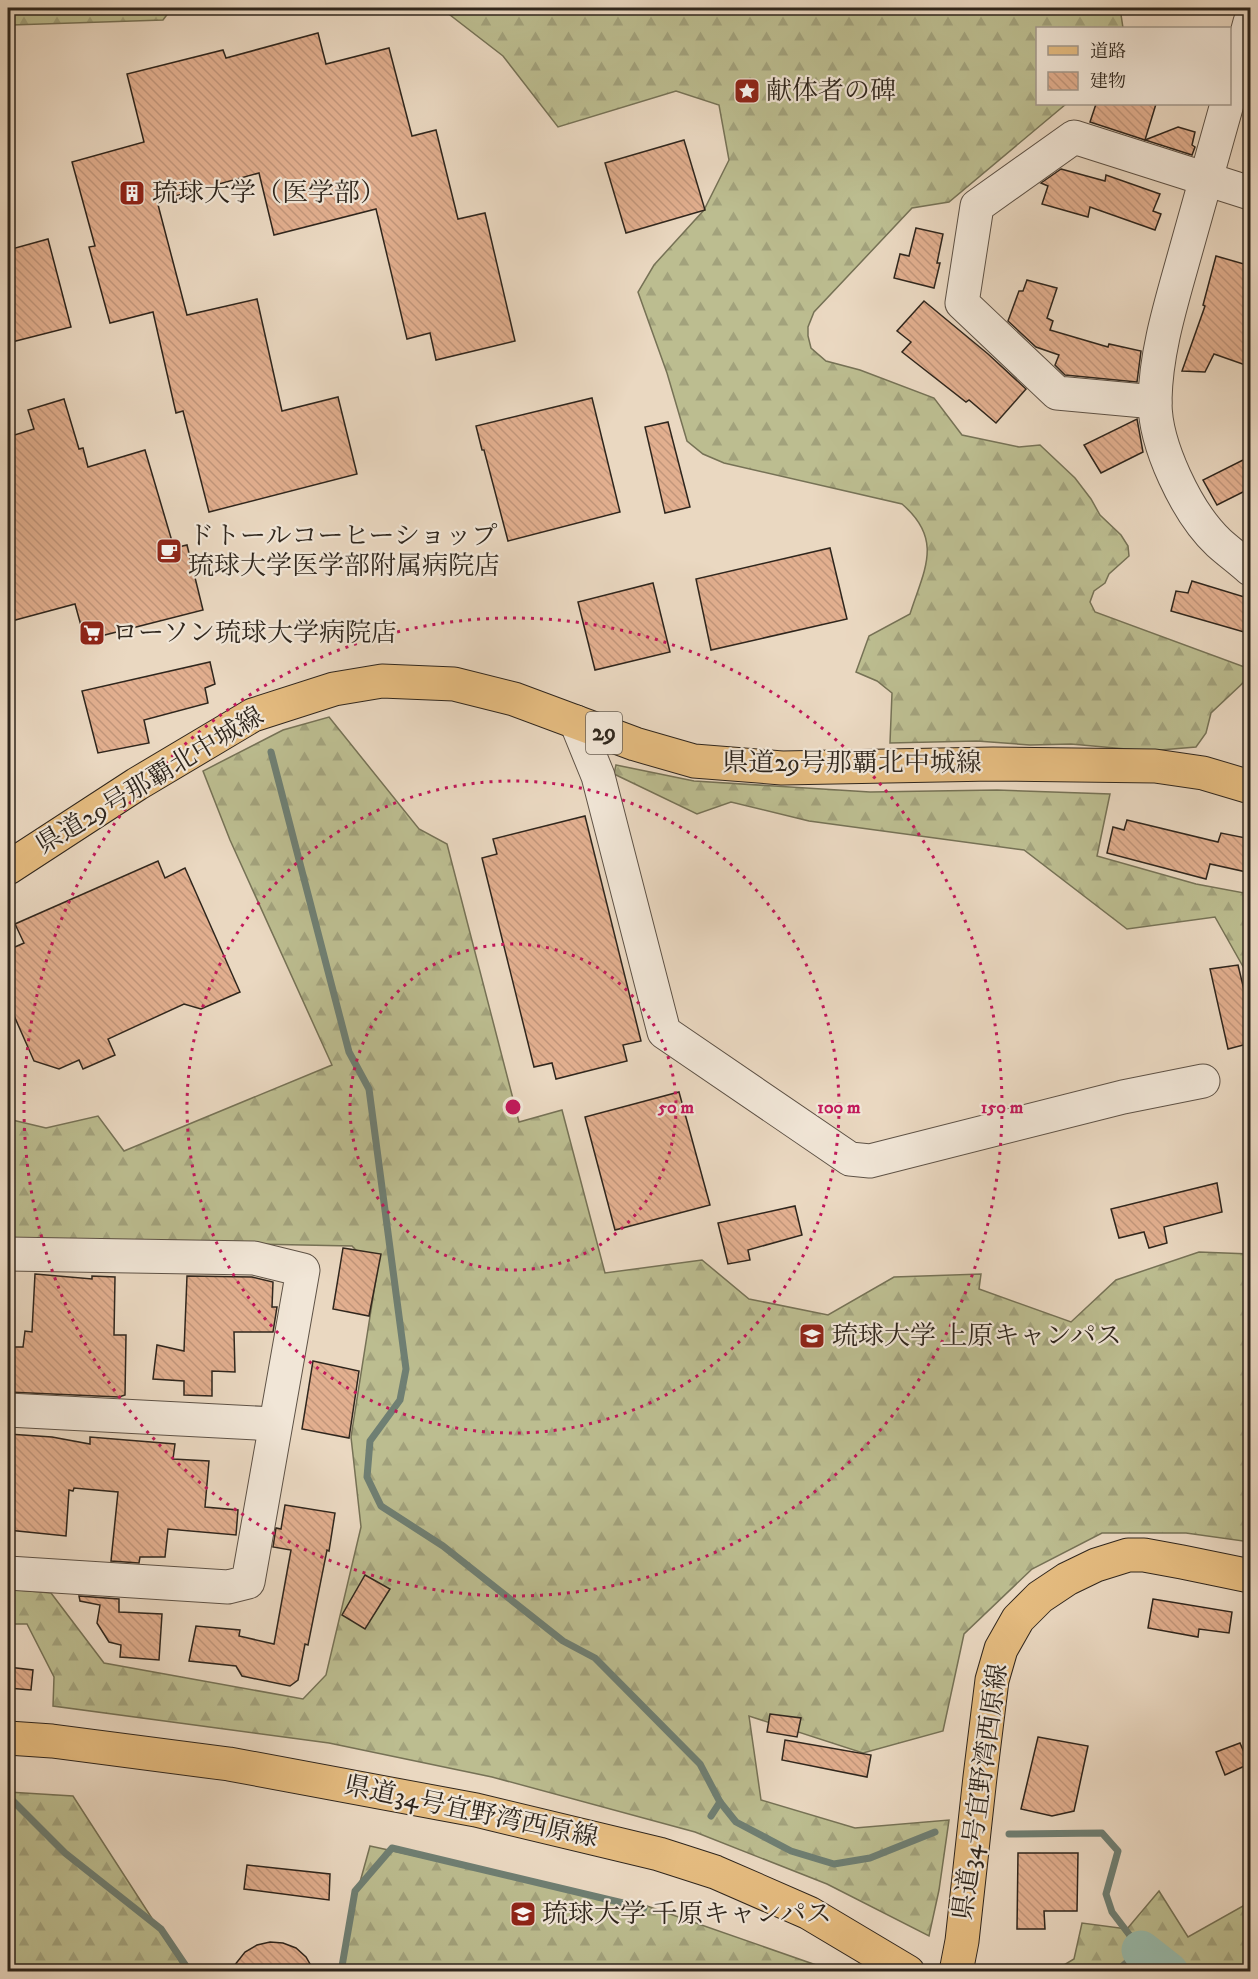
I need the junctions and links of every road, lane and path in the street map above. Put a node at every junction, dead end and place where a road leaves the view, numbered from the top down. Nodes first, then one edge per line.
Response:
1 (1251, 22) edge
2 (1231, 92) edge
3 (1227, 105) edge
4 (1206, 179) junction
5 (1251, 193) edge
6 (1155, 402) junction
7 (1251, 569) edge
8 (576, 722) junction
9 (1251, 787) edge
10 (8, 868) edge
11 (1203, 1080) dead end
12 (8, 1254) edge
13 (8, 1410) edge
14 (275, 1424) junction
15 (8, 1573) edge
16 (1251, 1576) edge
17 (8, 1738) edge
18 (908, 1971) edge
19 (956, 1971) edge

1 - 2 street
3 - 4 street
4 - 5 street
4 - 6 street
4 - 6 street
6 - 7 street
8 - 9 main road, 県道29号那覇北中城線 / 29
8 - 10 main road, 県道29号那覇北中城線 / 29
8 - 11 street
12 - 14 street
13 - 14 street
14 - 15 street
16 - 19 main road, 県道34号宜野湾西原線
17 - 18 main road, 県道34号宜野湾西原線

